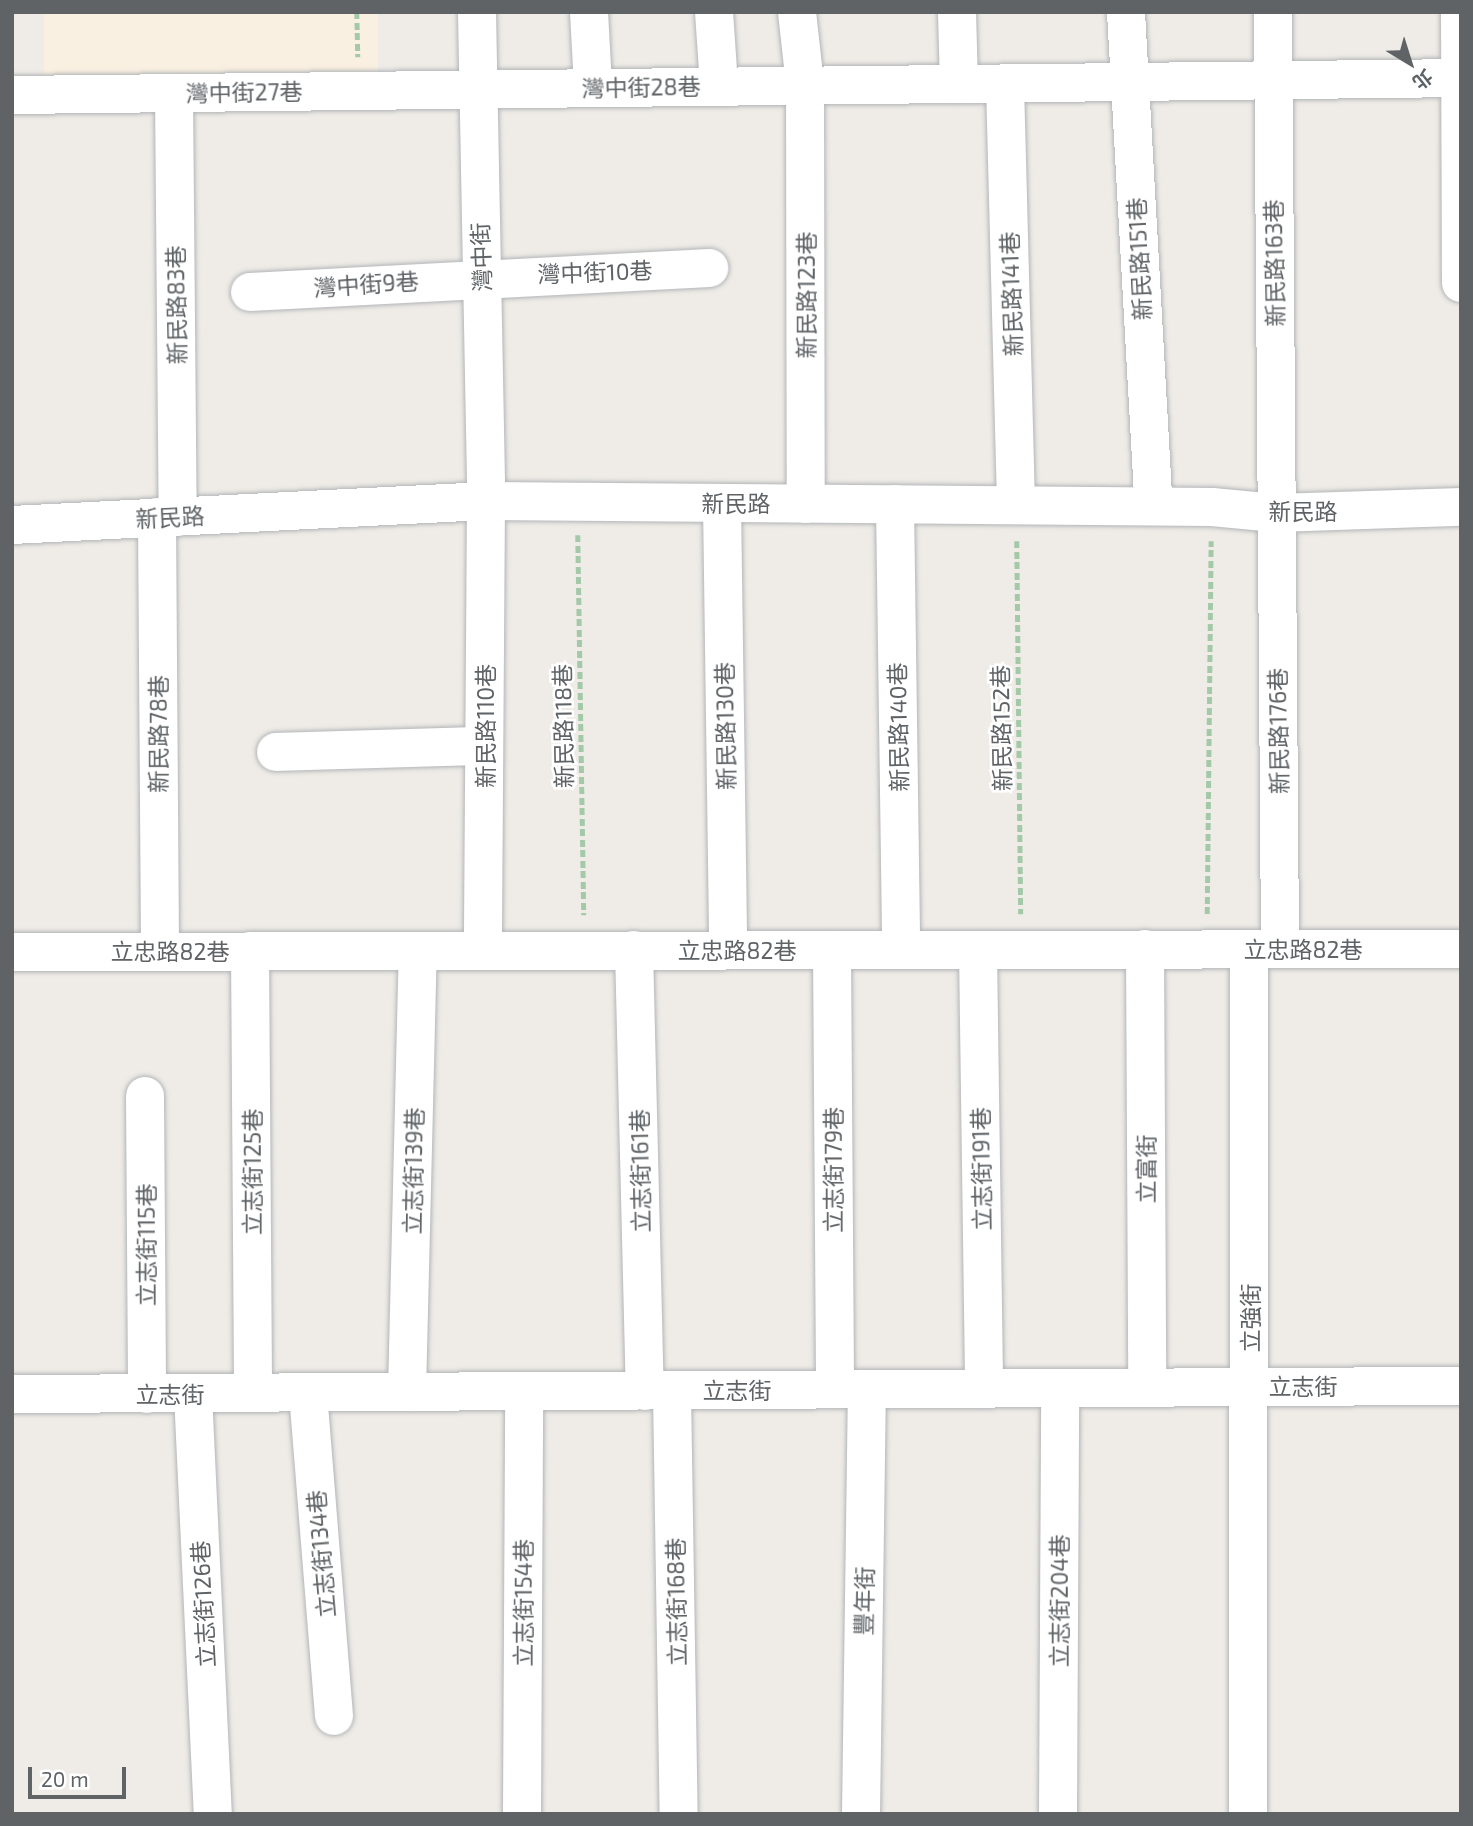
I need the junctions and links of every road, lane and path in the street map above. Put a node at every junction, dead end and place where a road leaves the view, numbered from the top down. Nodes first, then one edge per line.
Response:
1 (357, 12) edge
2 (477, 12) edge
3 (589, 12) edge
4 (714, 12) edge
5 (797, 12) edge
6 (957, 12) edge
7 (1126, 12) edge
8 (1273, 12) edge
9 (1461, 12) edge
10 (1459, 78) edge
11 (1272, 81) junction
12 (1129, 82) junction
13 (959, 84) junction
14 (1005, 84) junction
15 (719, 86) junction
16 (805, 86) junction
17 (593, 88) junction
18 (359, 90) junction
19 (476, 90) junction
20 (174, 93) junction
21 (12, 95) edge
22 (709, 268) dead end
23 (482, 276) junction
24 (1461, 283) edge
25 (250, 292) dead end
26 (486, 501) junction
27 (577, 502) junction
28 (722, 503) junction
29 (806, 504) junction
30 (895, 504) junction
31 (1016, 505) junction
32 (1154, 506) junction
33 (1212, 507) junction
34 (1461, 507) edge
35 (1276, 513) junction
36 (168, 517) junction
37 (12, 525) edge
38 (484, 746) junction
39 (276, 751) dead end
40 (1265, 949) junction
41 (1461, 949) edge
42 (634, 950) junction
43 (728, 950) junction
44 (832, 950) junction
45 (901, 950) junction
46 (978, 950) junction
47 (1021, 950) junction
48 (1145, 950) junction
49 (1206, 950) junction
50 (160, 951) junction
51 (250, 951) junction
52 (418, 951) junction
53 (483, 951) junction
54 (584, 951) junction
55 (12, 952) edge
56 (145, 1096) dead end
57 (1461, 1386) edge
58 (1251, 1387) junction
59 (1060, 1388) junction
60 (1147, 1388) junction
61 (851, 1389) junction
62 (984, 1389) junction
63 (658, 1391) junction
64 (308, 1392) junction
65 (407, 1392) junction
66 (524, 1392) junction
67 (253, 1393) junction
68 (12, 1394) edge
69 (147, 1394) junction
70 (193, 1394) junction
71 (334, 1716) dead end
72 (213, 1814) edge
73 (522, 1814) edge
74 (679, 1814) edge
75 (861, 1814) edge
76 (1058, 1814) edge
77 (1248, 1814) edge

1 - 18 path
2 - 19 street, 灣中街
3 - 17 street
4 - 15 street
5 - 16 street, 新民路123巷
6 - 13 street
7 - 12 street, 新民路151巷
8 - 11 street, 新民路163巷
9 - 10 street
10 - 11 street, 灣中街28巷
10 - 24 street
11 - 12 street, 灣中街28巷
11 - 35 street, 新民路163巷
12 - 14 street, 灣中街28巷
12 - 32 street, 新民路151巷
13 - 14 street, 灣中街28巷
13 - 16 street, 灣中街28巷
14 - 31 street, 新民路141巷
15 - 16 street, 灣中街28巷
15 - 17 street, 灣中街28巷
16 - 29 street, 新民路123巷
17 - 19 street, 灣中街28巷
18 - 19 street, 灣中街27巷
18 - 20 street, 灣中街27巷
19 - 23 street, 灣中街
20 - 21 street, 灣中街27巷
20 - 36 street, 新民路83巷
22 - 23 street, 灣中街10巷
23 - 25 street, 灣中街9巷
23 - 26 street, 灣中街
26 - 27 street, 新民路
26 - 36 street, 新民路
26 - 38 street, 新民路110巷
27 - 28 street, 新民路
27 - 54 path, 新民路118巷
28 - 29 street, 新民路
28 - 43 street, 新民路130巷
29 - 30 street, 新民路
30 - 31 street, 新民路
30 - 45 street, 新民路140巷
31 - 32 street, 新民路
31 - 47 path, 新民路152巷
32 - 33 street, 新民路
33 - 35 street, 新民路
33 - 49 path
34 - 35 street, 新民路
35 - 40 street, 新民路176巷
36 - 37 street, 新民路
36 - 50 street, 新民路78巷
38 - 39 street
38 - 53 street, 新民路110巷
40 - 41 street, 立忠路82巷
40 - 49 street, 立忠路82巷
40 - 58 street, 立強街
42 - 43 street, 立忠路82巷
42 - 54 street, 立忠路82巷
42 - 63 street, 立志街161巷
43 - 44 street, 立忠路82巷
44 - 45 street, 立忠路82巷
44 - 61 street, 立志街179巷
45 - 46 street, 立忠路82巷
46 - 47 street, 立忠路82巷
46 - 62 street, 立志街191巷
47 - 48 street, 立忠路82巷
48 - 49 street, 立忠路82巷
48 - 60 street, 立富街
50 - 51 street, 立忠路82巷
50 - 55 street, 立忠路82巷
51 - 52 street, 立忠路82巷
51 - 67 street, 立志街125巷
52 - 53 street, 立忠路82巷
52 - 65 street, 立志街139巷
53 - 54 street, 立忠路82巷
56 - 69 street, 立志街115巷
57 - 58 street, 立志街
58 - 60 street, 立志街
58 - 77 street, 立強街
59 - 60 street, 立志街
59 - 62 street, 立志街
59 - 76 street, 立志街204巷
61 - 62 street, 立志街
61 - 63 street, 立志街
61 - 75 street, 豐年街
63 - 66 street, 立志街
63 - 74 street, 立志街168巷
64 - 65 street, 立志街
64 - 67 street, 立志街
64 - 71 street, 立志街134巷
65 - 66 street, 立志街
66 - 73 street, 立志街154巷
67 - 70 street, 立志街
68 - 69 street, 立志街
69 - 70 street, 立志街
70 - 72 street, 立志街126巷

